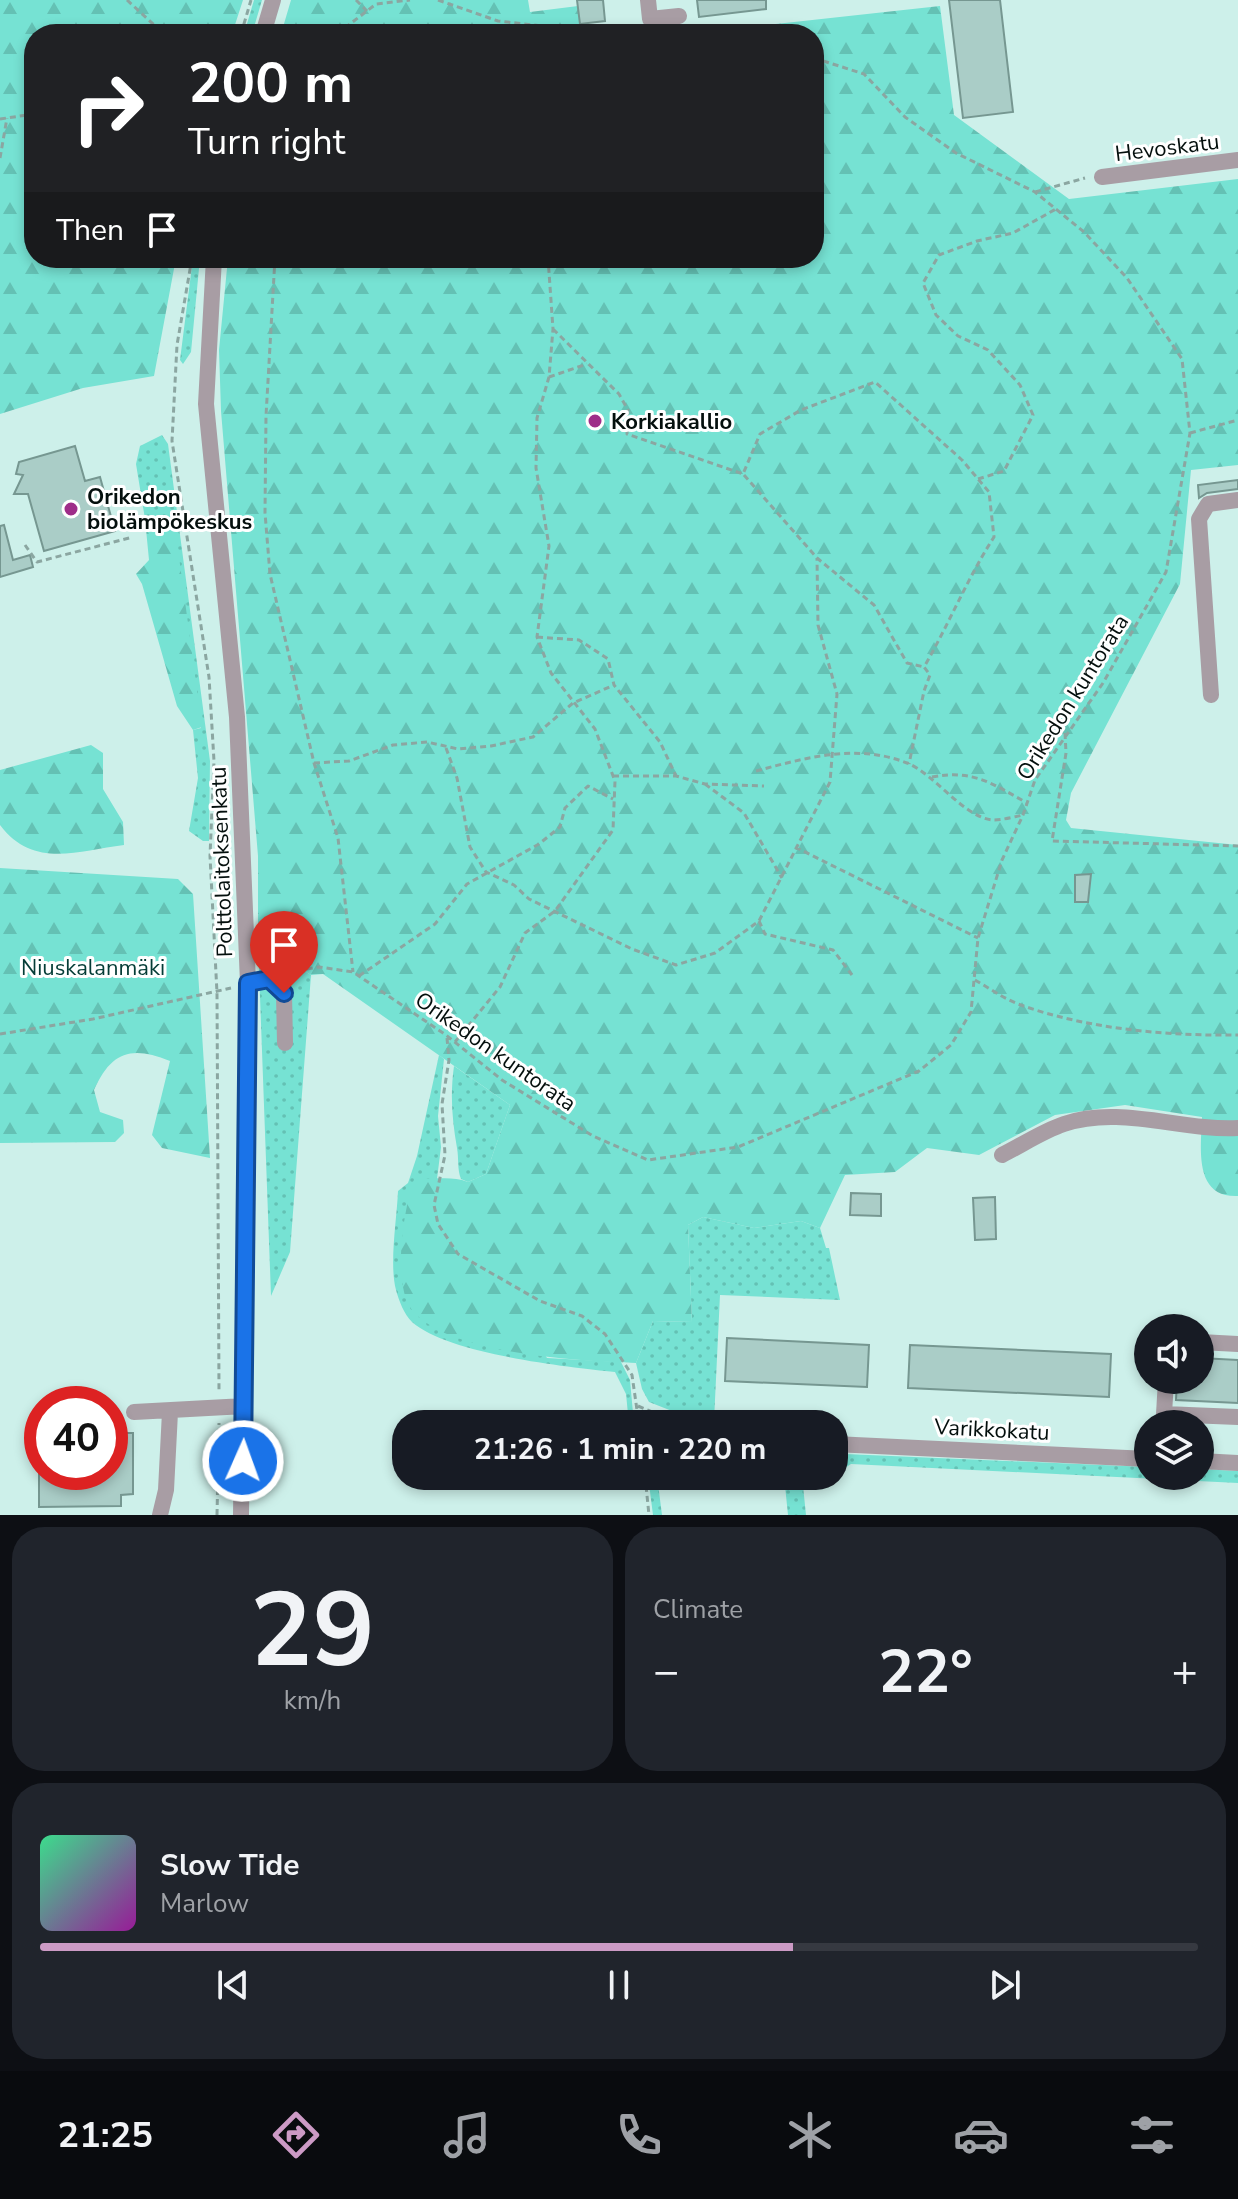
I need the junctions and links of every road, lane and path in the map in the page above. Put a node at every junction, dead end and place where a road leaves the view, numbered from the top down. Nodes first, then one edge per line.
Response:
1 (127, 0) edge
2 (251, 0) edge
3 (273, 0) edge
4 (356, 0) edge
5 (410, 0) edge
6 (438, 0) edge
7 (648, 0) edge
8 (367, 11) junction
9 (679, 16) dead end
10 (153, 24) edge
11 (244, 24) edge
12 (266, 24) edge
13 (350, 24) edge
14 (525, 24) edge
15 (824, 61) edge
16 (24, 115) edge
17 (7, 118) junction
18 (0, 119) edge
19 (0, 158) edge
20 (1238, 160) edge
21 (1102, 177) joint
22 (1035, 192) junction
23 (1056, 209) junction
24 (190, 268) edge
25 (213, 268) edge
26 (274, 268) edge
27 (549, 268) edge
28 (553, 329) junction
29 (587, 364) junction
30 (549, 377) junction
31 (1238, 420) edge
32 (1190, 433) junction
33 (743, 474) junction
34 (978, 479) junction
35 (1238, 500) edge
36 (133, 537) dead end
37 (25, 545) dead end
38 (817, 558) junction
39 (537, 637) junction
40 (924, 667) junction
41 (614, 685) junction
42 (1211, 695) dead end
43 (573, 703) junction
44 (1065, 733) junction
45 (446, 748) junction
46 (832, 753) junction
47 (314, 763) junction
48 (909, 764) junction
49 (756, 771) dead end
50 (612, 776) junction
51 (676, 776) junction
52 (932, 777) junction
53 (705, 784) junction
54 (764, 786) dead end
55 (613, 799) junction
56 (1027, 803) junction
57 (1023, 815) junction
58 (1238, 846) edge
59 (795, 847) junction
60 (486, 872) junction
61 (783, 879) junction
62 (555, 911) junction
63 (759, 921) junction
64 (978, 938) junction
65 (353, 972) junction
66 (852, 975) dead end
67 (359, 976) junction
68 (269, 979) junction
69 (975, 980) junction
70 (248, 983) junction
71 (217, 993) junction
72 (0, 1034) edge
73 (446, 1035) junction
74 (1238, 1035) edge
75 (455, 1042) junction
76 (285, 1043) dead end
77 (1238, 1128) edge
78 (1002, 1155) dead end
79 (1214, 1343) edge
80 (1238, 1344) edge
81 (245, 1406) junction
82 (637, 1406) junction
83 (219, 1407) junction
84 (637, 1410) edge
85 (647, 1410) edge
86 (134, 1412) dead end
87 (170, 1412) junction
88 (1238, 1417) edge
89 (1214, 1418) edge
90 (848, 1445) edge
91 (1134, 1458) edge
92 (1214, 1462) edge
93 (1238, 1463) edge
94 (646, 1490) edge
95 (160, 1515) edge
96 (217, 1515) edge
97 (241, 1515) edge
98 (649, 1515) edge

1 - 10 path
2 - 11 path
3 - 12 street
4 - 8 path
5 - 8 path
6 - 14 path
7 - 9 street
8 - 13 path
15 - 22 path, Orikedon kuntorata
16 - 17 path
17 - 18 path
17 - 19 path
20 - 21 street, Hevoskatu
21 - 22 path
22 - 23 path, Orikedon kuntorata
23 - 32 path, Orikedon kuntorata
23 - 34 path
24 - 71 path
25 - 70 street, Polttolaitoksenkatu
26 - 47 path
27 - 28 path
28 - 29 path
28 - 30 path
29 - 30 path
29 - 33 path
30 - 39 path
31 - 32 path
32 - 44 path, Orikedon kuntorata
33 - 34 path
33 - 38 path
34 - 40 path
35 - 42 street
36 - 37 path
38 - 40 path
38 - 46 path
39 - 41 path
39 - 43 path
40 - 48 path
41 - 43 path
41 - 51 path
43 - 45 path
43 - 50 path
44 - 56 path, Orikedon kuntorata
44 - 58 path
45 - 47 path
45 - 60 path
46 - 48 path
46 - 49 path
46 - 59 path
47 - 65 path
48 - 52 path
50 - 51 path
50 - 55 path
51 - 53 path
52 - 56 path
52 - 57 path
53 - 54 path
53 - 61 path
55 - 60 path
55 - 62 path
56 - 57 path, Orikedon kuntorata
57 - 64 path, Orikedon kuntorata
59 - 61 path
59 - 64 path
60 - 62 path
60 - 67 path
61 - 63 path
62 - 63 path
62 - 75 path
63 - 66 path
64 - 69 path, Orikedon kuntorata
65 - 67 path, Orikedon kuntorata
65 - 68 path, Orikedon kuntorata
67 - 73 path, Orikedon kuntorata
68 - 70 street
68 - 76 street
69 - 74 path
69 - 75 path, Orikedon kuntorata
70 - 71 path
70 - 81 street, Polttolaitoksenkatu
71 - 72 path
71 - 83 path
73 - 75 path, Orikedon kuntorata
73 - 82 path
77 - 78 street
79 - 80 street
81 - 83 street
81 - 97 street, Polttolaitoksenkatu
82 - 84 path
82 - 85 path
83 - 87 street
83 - 96 path
86 - 87 street
87 - 95 street
88 - 89 street
90 - 91 street, Varikkokatu
92 - 93 street
94 - 98 path

